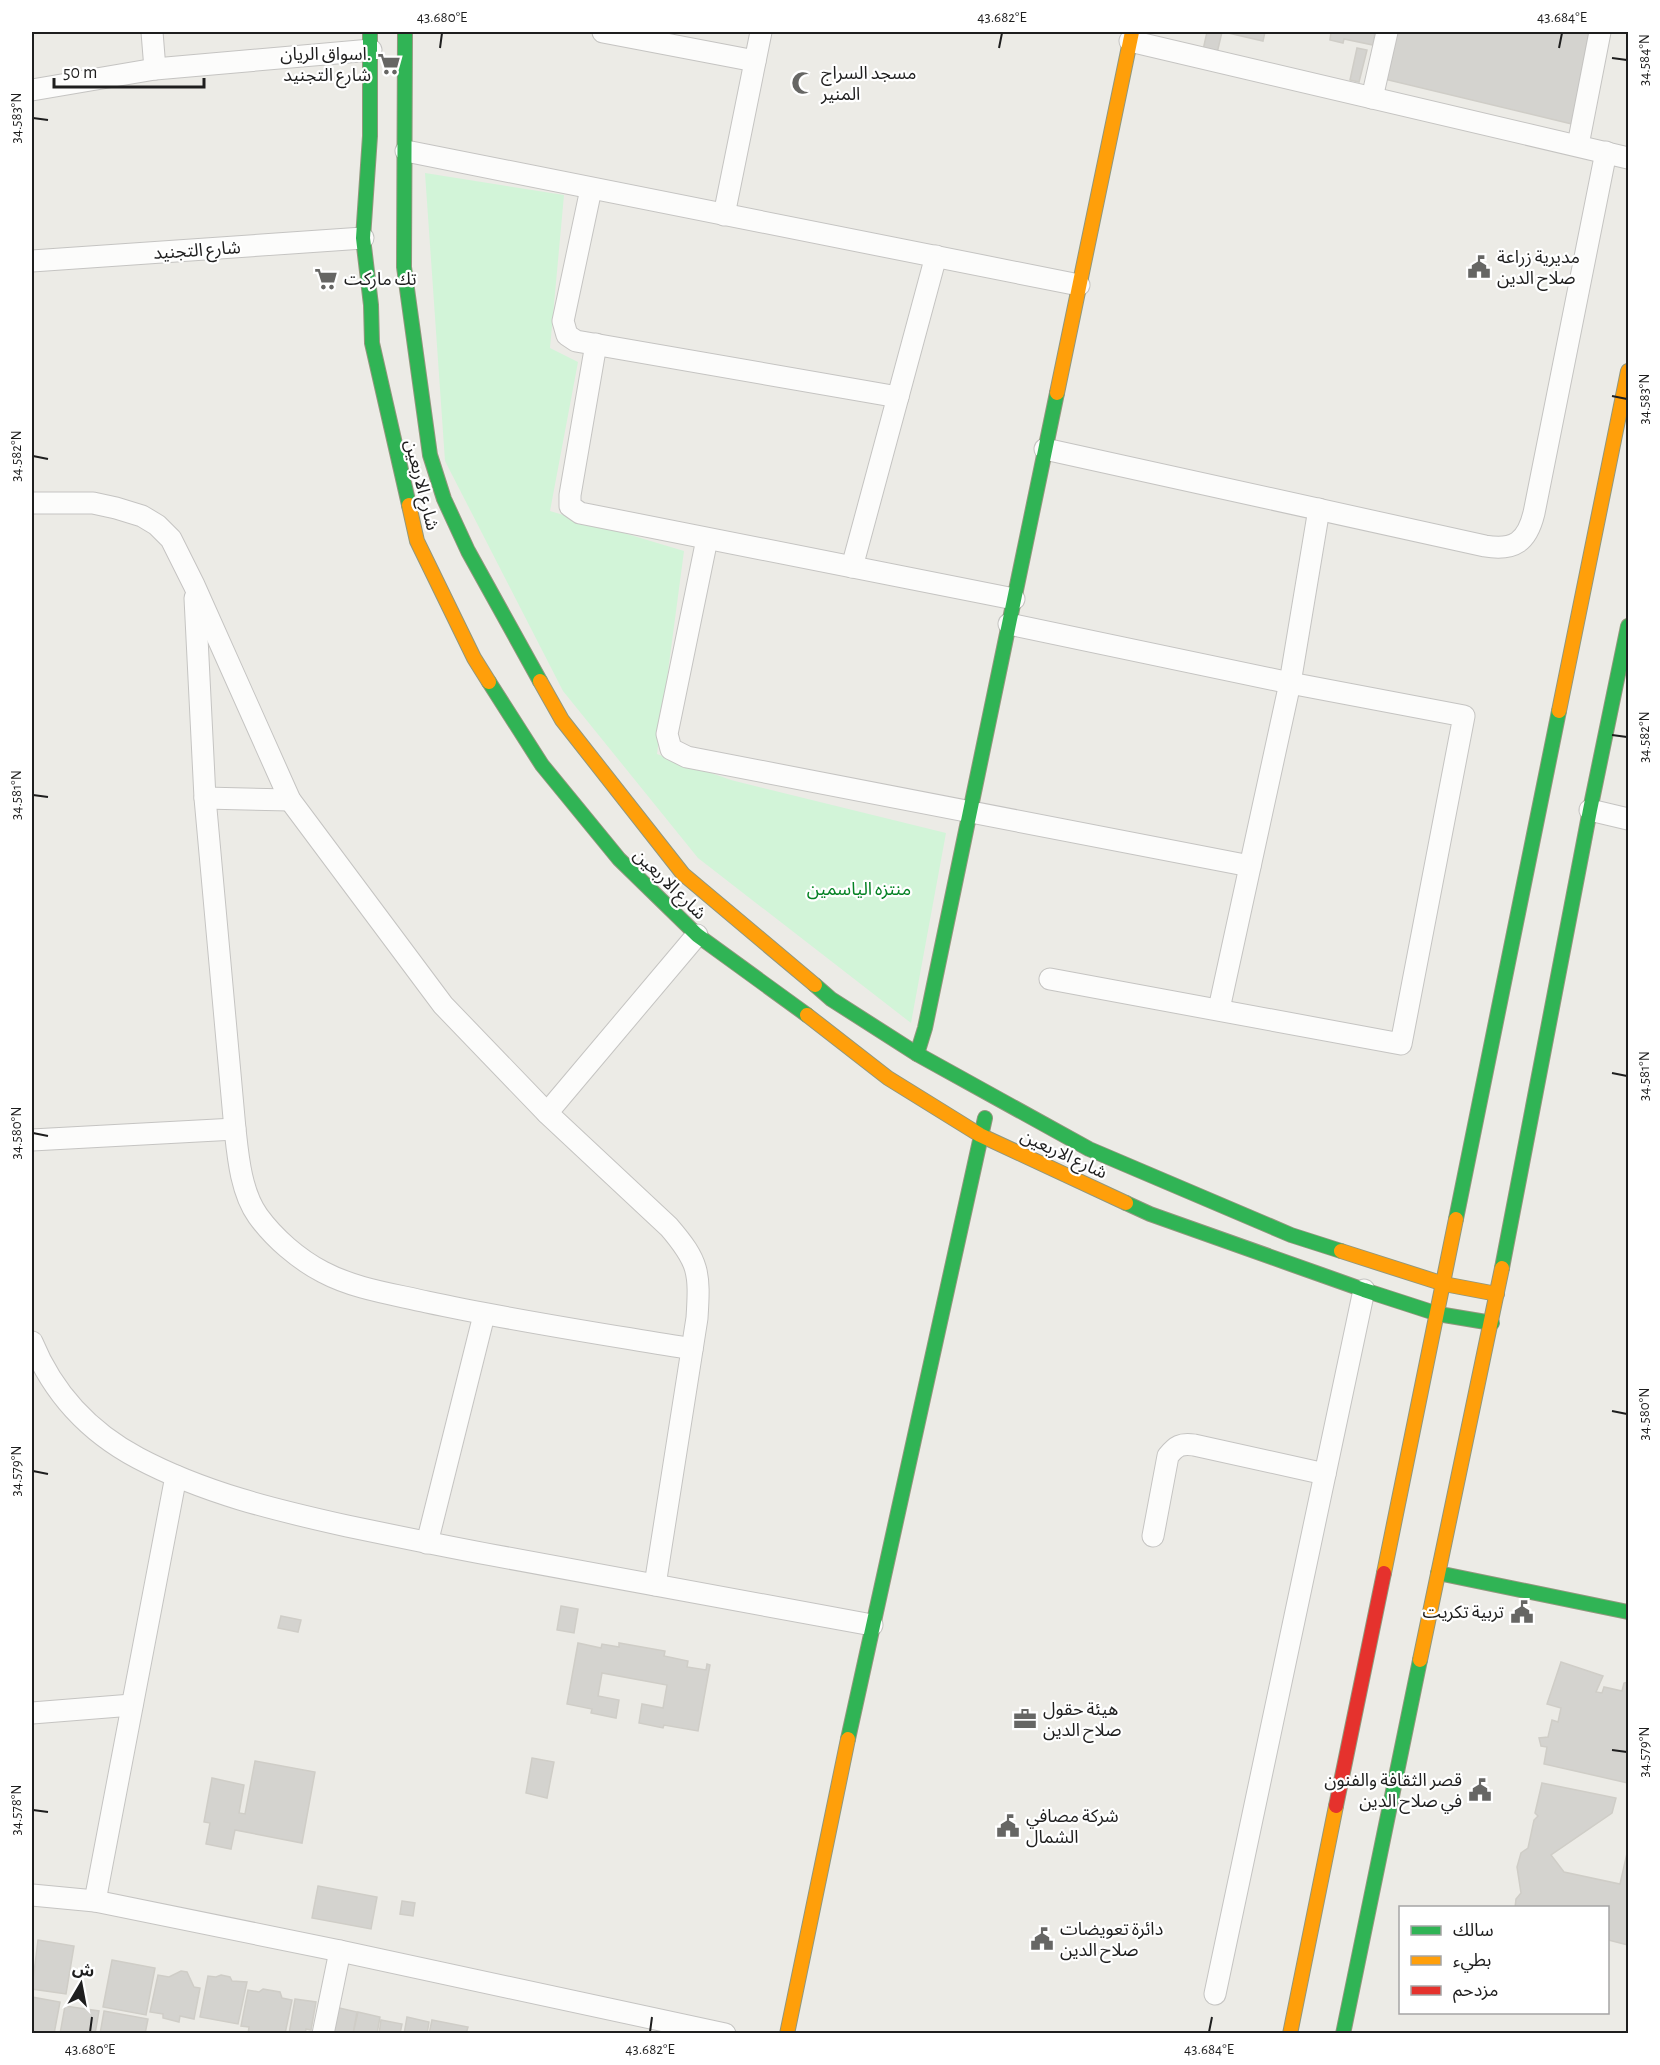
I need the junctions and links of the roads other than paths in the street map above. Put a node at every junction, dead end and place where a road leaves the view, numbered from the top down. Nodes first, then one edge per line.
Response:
1 (152, 32) edge
2 (405, 32) edge
3 (603, 32) edge
4 (761, 32) edge
5 (1387, 32) edge
6 (1600, 32) edge
7 (1131, 36) edge
8 (370, 41) edge
9 (755, 61) junction
10 (155, 69) junction
11 (32, 90) edge
12 (1372, 98) junction
13 (1578, 145) junction
14 (406, 151) junction
15 (1606, 152) junction
16 (1629, 158) edge
17 (591, 189) junction
18 (724, 215) junction
19 (363, 238) junction
20 (936, 256) junction
21 (32, 261) edge
22 (1079, 285) junction
23 (596, 344) junction
24 (1629, 371) edge
25 (898, 398) junction
26 (1046, 449) junction
27 (32, 503) edge
28 (1319, 509) junction
29 (707, 539) junction
30 (852, 567) junction
31 (194, 585) junction
32 (1014, 599) junction
33 (1009, 624) junction
34 (1629, 626) edge
35 (1290, 683) junction
36 (205, 798) junction
37 (290, 800) junction
38 (1590, 810) junction
39 (970, 812) junction
40 (1629, 819) edge
41 (1250, 866) junction
42 (697, 935) junction
43 (1050, 979) dead end
44 (1219, 1009) junction
45 (917, 1054) junction
46 (991, 1095) junction
47 (547, 1113) junction
48 (235, 1129) junction
49 (980, 1135) junction
50 (32, 1140) edge
51 (1444, 1284) junction
52 (1364, 1290) junction
53 (1497, 1294) junction
54 (1438, 1314) junction
55 (484, 1315) junction
56 (1492, 1323) junction
57 (32, 1342) edge
58 (692, 1349) junction
59 (1325, 1474) junction
60 (176, 1476) junction
61 (1153, 1536) dead end
62 (427, 1543) junction
63 (1438, 1573) junction
64 (655, 1585) junction
65 (1629, 1612) edge
66 (872, 1625) junction
67 (132, 1705) junction
68 (32, 1713) edge
69 (32, 1895) edge
70 (94, 1901) junction
71 (340, 1950) junction
72 (1215, 1994) dead end
73 (323, 2034) edge
74 (725, 2034) edge
75 (788, 2034) edge
76 (1290, 2034) edge
77 (1343, 2034) edge

1 - 10 street
2 - 14 main road
3 - 9 street
4 - 9 street
5 - 12 street
6 - 13 street
7 - 12 street
7 - 22 main road
8 - 10 street
8 - 19 main road, شارع الاربعين
9 - 18 street
10 - 11 street
12 - 13 street
13 - 15 street
14 - 17 street
14 - 45 main road
15 - 16 street
15 - 28 street
17 - 18 street
17 - 23 street
18 - 20 street
19 - 21 street, شارع التجنيد
19 - 42 main road, شارع الاربعين
20 - 22 street
20 - 25 street
22 - 26 main road
23 - 25 street
23 - 29 street
24 - 51 main road
25 - 30 street
26 - 28 street
26 - 32 main road
27 - 31 street
28 - 35 street
29 - 30 street
29 - 39 street
30 - 32 street
31 - 36 street
31 - 37 street
32 - 33 main road
33 - 35 street
33 - 39 main road
34 - 38 main road
35 - 41 street
35 - 44 street
36 - 37 street
36 - 48 street
37 - 47 street
38 - 40 street
38 - 53 main road
39 - 41 street
39 - 45 main road
41 - 44 street
42 - 47 street
42 - 49 main road, شارع الاربعين
43 - 44 street
45 - 46 main road
46 - 49 main road
46 - 51 main road
47 - 58 street
48 - 50 street
48 - 55 street
49 - 52 main road, شارع الاربعين
49 - 66 main road
51 - 53 main road
51 - 54 main road
52 - 54 main road, شارع الاربعين
52 - 59 street
53 - 56 main road
54 - 56 main road, شارع الاربعين
54 - 76 main road
55 - 58 street
55 - 62 street
56 - 63 main road
57 - 60 street
58 - 64 street
59 - 61 street
59 - 72 street
60 - 62 street
60 - 67 street
62 - 64 street
63 - 65 main road
63 - 77 main road
64 - 66 street
66 - 75 main road
67 - 68 street
67 - 70 street
69 - 70 street
70 - 71 street
71 - 73 street
71 - 74 street

